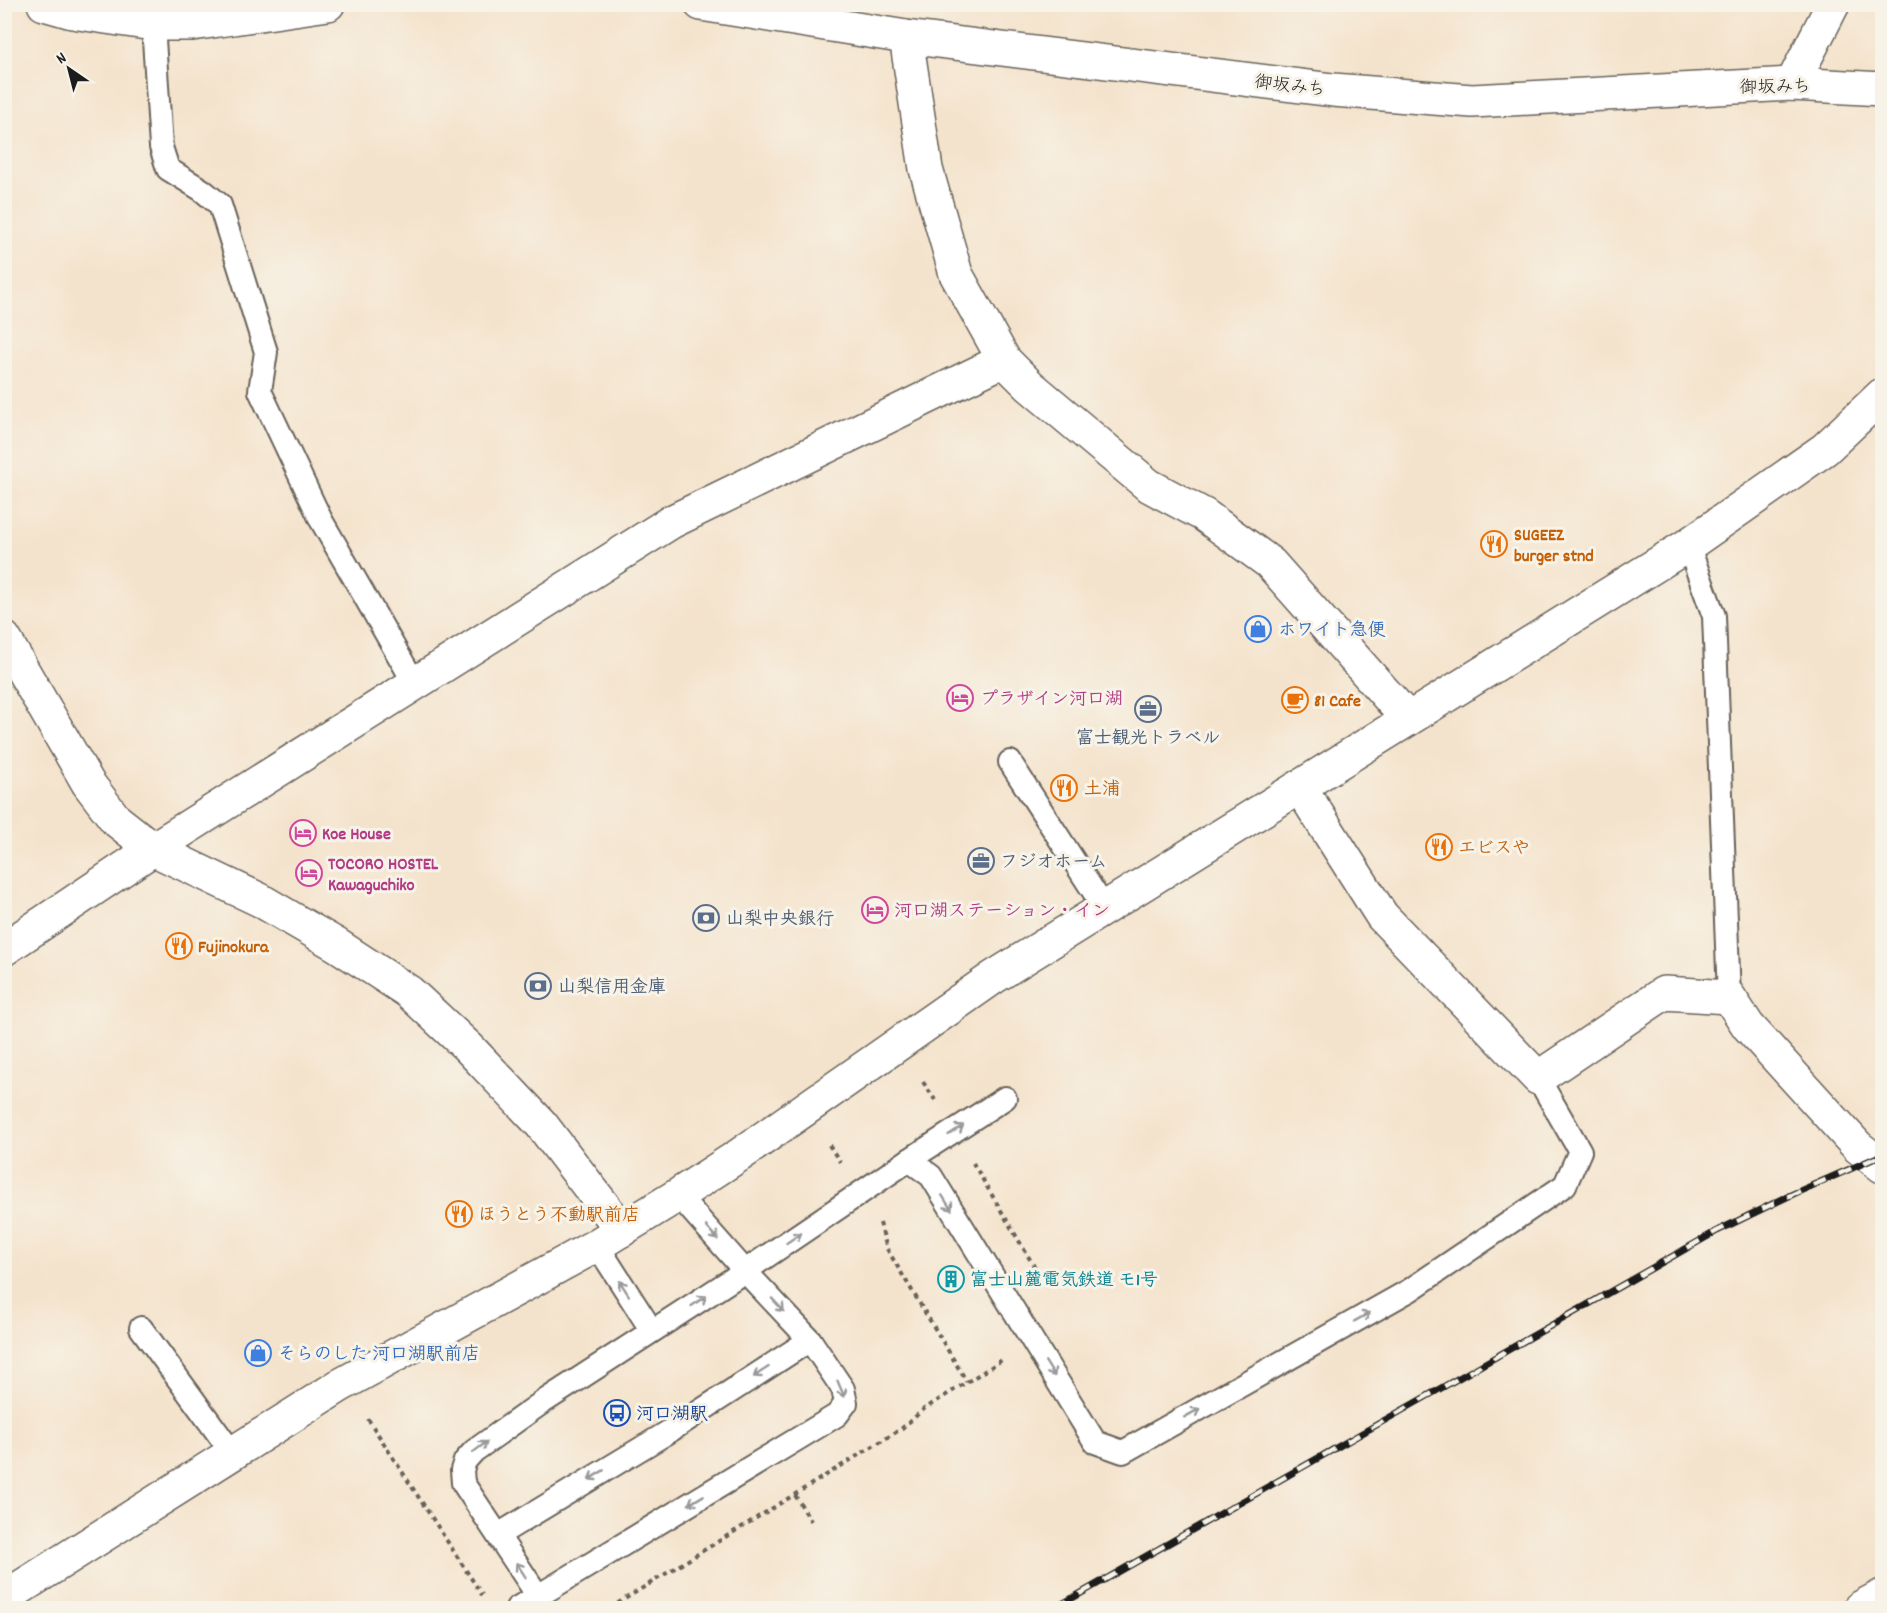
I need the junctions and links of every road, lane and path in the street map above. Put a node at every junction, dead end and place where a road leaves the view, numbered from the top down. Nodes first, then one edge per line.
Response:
1 (44, 4) edge
2 (701, 4) edge
3 (1833, 4) edge
4 (313, 5) edge
5 (153, 24) junction
6 (906, 37) junction
7 (1792, 84) junction
8 (1882, 89) edge
9 (1004, 360) junction
10 (1882, 394) edge
11 (1688, 545) junction
12 (4, 638) edge
13 (415, 684) junction
14 (1408, 719) junction
15 (1010, 762) dead end
16 (1300, 787) junction
17 (153, 849) junction
18 (1105, 909) junction
19 (4, 949) edge
20 (1729, 997) junction
21 (1538, 1078) junction
22 (923, 1083) dead end
23 (1005, 1098) dead end
24 (954, 1130) junction
25 (829, 1145) dead end
26 (909, 1160) junction
27 (1882, 1166) edge
28 (861, 1193) junction
29 (678, 1195) junction
30 (610, 1238) junction
31 (745, 1271) junction
32 (1043, 1281) dead end
33 (141, 1328) dead end
34 (652, 1331) junction
35 (810, 1340) junction
36 (1032, 1340) junction
37 (967, 1382) junction
38 (368, 1419) dead end
39 (233, 1454) junction
40 (795, 1494) junction
41 (811, 1521) dead end
42 (498, 1535) junction
43 (538, 1596) junction
44 (1882, 1596) edge
45 (4, 1598) edge
46 (484, 1599) dead end
47 (517, 1608) edge
48 (610, 1608) edge
49 (1860, 1608) edge

1 - 5 main road
2 - 6 main road, 御坂みち
3 - 7 main road
4 - 5 main road
5 - 13 lane
6 - 7 main road, 御坂みち
6 - 9 main road
7 - 8 main road, 御坂みち
9 - 13 main road
9 - 14 main road
10 - 11 main road
11 - 14 main road
11 - 20 lane
12 - 17 main road
13 - 17 main road
14 - 16 main road
15 - 18 lane
16 - 18 main road
16 - 21 main road
17 - 19 main road
17 - 30 main road
18 - 29 main road
20 - 21 main road
20 - 27 main road
36 -> 21 lane
22 - 24 path
24 -> 23 lane
24 - 26 lane
24 - 32 path
25 - 28 path
26 - 28 lane
26 -> 36 lane
31 -> 28 lane
28 - 37 path
29 - 30 main road
29 -> 31 lane
34 -> 30 lane
30 - 39 main road
34 -> 31 lane
31 -> 35 lane
33 - 39 lane
42 -> 34 lane
35 -> 42 lane
35 -> 43 lane
36 - 37 path
37 - 40 path
38 - 46 path
39 - 45 main road
40 - 41 path
40 - 48 path
43 -> 42 lane
43 - 47 lane
44 - 49 main road

